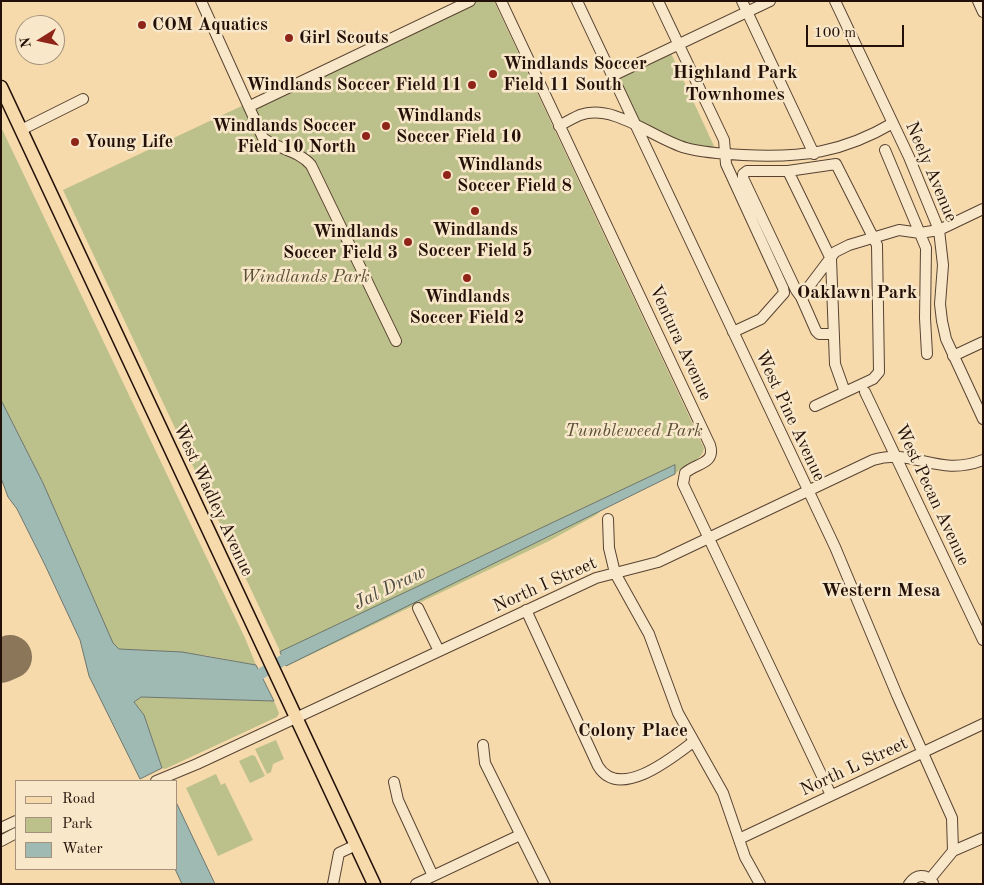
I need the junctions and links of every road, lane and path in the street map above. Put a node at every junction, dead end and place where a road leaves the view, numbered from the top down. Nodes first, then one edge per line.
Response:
1 (201, 1) edge
2 (470, 1) edge
3 (501, 1) edge
4 (576, 1) edge
5 (658, 1) edge
6 (742, 1) edge
7 (770, 1) edge
8 (835, 1) edge
9 (978, 1) edge
10 (747, 12) junction
11 (983, 12) edge
12 (678, 44) junction
13 (612, 76) junction
14 (1, 87) edge
15 (83, 100) dead end
16 (250, 106) junction
17 (893, 123) junction
18 (635, 125) junction
19 (560, 126) junction
20 (21, 130) junction
21 (885, 150) dead end
22 (724, 154) junction
23 (814, 154) junction
24 (788, 171) junction
25 (983, 209) edge
26 (940, 230) junction
27 (920, 233) junction
28 (872, 237) junction
29 (831, 259) junction
30 (801, 297) junction
31 (733, 332) junction
32 (834, 334) junction
33 (396, 340) dead end
34 (983, 342) edge
35 (927, 354) dead end
36 (953, 356) junction
37 (845, 392) junction
38 (865, 392) dead end
39 (815, 406) dead end
40 (983, 419) edge
41 (896, 456) junction
42 (983, 460) edge
43 (808, 492) junction
44 (608, 519) dead end
45 (709, 538) junction
46 (615, 573) junction
47 (418, 608) dead end
48 (526, 610) junction
49 (983, 640) edge
50 (439, 651) junction
51 (296, 718) junction
52 (983, 724) edge
53 (693, 742) junction
54 (483, 745) dead end
55 (923, 752) junction
56 (158, 780) edge
57 (394, 782) dead end
58 (831, 795) junction
59 (15, 821) edge
60 (3, 827) edge
61 (520, 835) junction
62 (9, 837) edge
63 (983, 838) edge
64 (739, 839) junction
65 (356, 845) junction
66 (954, 850) junction
67 (433, 876) junction
68 (932, 881) edge
69 (333, 884) edge
70 (374, 884) edge
71 (416, 884) edge
72 (545, 884) edge
73 (760, 884) edge
74 (909, 884) edge

1 - 16 street
2 - 16 street
3 - 19 street, Ventura Avenue
4 - 13 street, West Pine Avenue
5 - 12 street
6 - 10 street
7 - 10 street
8 - 17 street, Neely Avenue
9 - 11 street
10 - 12 street
10 - 23 street
12 - 13 street
12 - 22 street
13 - 18 street, West Pine Avenue
14 - 20 main road, West Wadley Avenue
15 - 20 street
16 - 33 street
17 - 23 street
17 - 26 street, Neely Avenue
18 - 19 street
18 - 22 street
18 - 31 street, West Pine Avenue
19 - 45 street, Ventura Avenue
20 - 51 main road, West Wadley Avenue
21 - 27 street
22 - 23 street
22 - 31 street
24 - 28 street
24 - 29 street
24 - 30 street
25 - 26 street
26 - 27 street
26 - 36 street, Neely Avenue
27 - 28 street
27 - 35 street
28 - 29 street
28 - 37 street
29 - 30 street
29 - 32 street
30 - 32 street
31 - 43 street, West Pine Avenue
32 - 37 street
34 - 36 street
36 - 40 street, Neely Avenue
37 - 39 street
38 - 41 street, West Pecan Avenue
41 - 42 street, North I Street
41 - 43 street, North I Street
41 - 49 street, West Pecan Avenue
43 - 45 street, North I Street
43 - 55 street, West Pine Avenue
44 - 46 street
45 - 46 street, North I Street
45 - 58 street, Ventura Avenue
46 - 48 street, North I Street
46 - 53 street
47 - 50 street
48 - 50 street, North I Street
48 - 53 street
50 - 51 street, North I Street
51 - 56 street, North I Street
51 - 65 main road, West Wadley Avenue
52 - 55 street, North L Street
53 - 64 street
54 - 61 street
55 - 58 street, North L Street
55 - 66 street, West Pine Avenue
57 - 67 street
58 - 64 street, North L Street
59 - 60 street
60 - 62 street
61 - 67 street
61 - 72 street
63 - 66 street
64 - 73 street
65 - 69 street
65 - 70 main road, West Wadley Avenue
66 - 68 street
67 - 71 street
68 - 74 street

